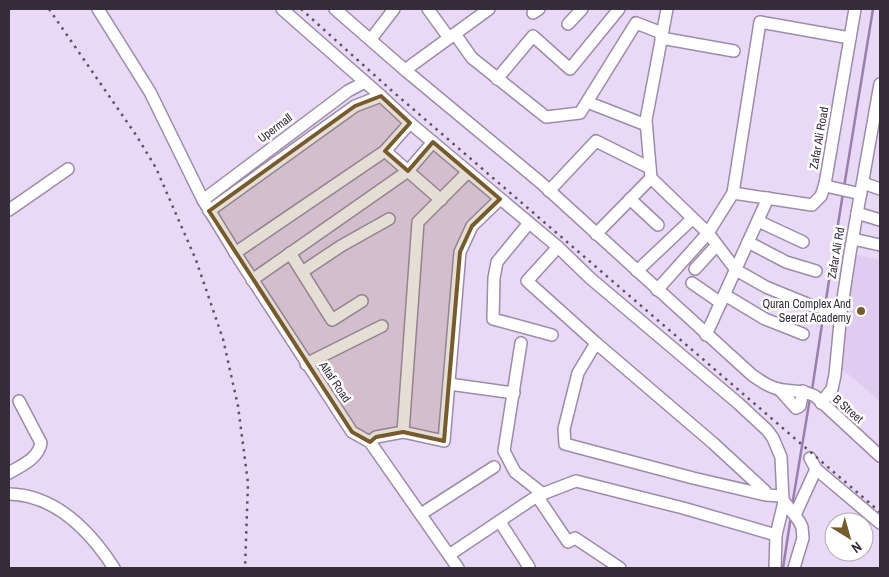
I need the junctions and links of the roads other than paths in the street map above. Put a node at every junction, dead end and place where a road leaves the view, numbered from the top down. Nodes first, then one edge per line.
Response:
1 (282, 9) edge
2 (336, 9) edge
3 (394, 9) edge
4 (428, 9) edge
5 (490, 9) edge
6 (582, 9) edge
7 (667, 9) edge
8 (855, 9) edge
9 (617, 10) edge
10 (104, 11) edge
11 (476, 13) edge
12 (568, 24) dead end
13 (634, 26) junction
14 (452, 36) junction
15 (662, 36) junction
16 (371, 38) junction
17 (850, 38) junction
18 (734, 51) dead end
19 (405, 70) junction
20 (498, 78) junction
21 (365, 82) junction
22 (880, 84) edge
23 (381, 96) junction
24 (587, 102) junction
25 (410, 123) junction
26 (646, 125) junction
27 (433, 142) junction
28 (385, 151) junction
29 (68, 169) dead end
30 (408, 171) junction
31 (468, 172) junction
32 (650, 173) junction
33 (828, 186) junction
34 (858, 189) junction
35 (880, 189) edge
36 (549, 191) junction
37 (733, 192) junction
38 (768, 198) junction
39 (500, 199) junction
40 (630, 199) junction
41 (203, 200) junction
42 (441, 200) junction
43 (9, 210) edge
44 (209, 210) junction
45 (857, 213) junction
46 (389, 219) dead end
47 (692, 219) junction
48 (880, 220) edge
49 (758, 222) junction
50 (529, 223) junction
51 (658, 226) dead end
52 (708, 233) junction
53 (596, 234) junction
54 (852, 239) junction
55 (748, 242) junction
56 (803, 242) dead end
57 (717, 245) junction
58 (880, 245) edge
59 (558, 247) junction
60 (236, 253) junction
61 (290, 253) junction
62 (695, 269) dead end
63 (736, 270) junction
64 (816, 270) dead end
65 (637, 271) junction
66 (302, 272) junction
67 (252, 280) junction
68 (692, 283) dead end
69 (657, 290) junction
70 (723, 299) junction
71 (362, 301) dead end
72 (835, 310) junction
73 (382, 326) dead end
74 (803, 334) dead end
75 (552, 335) dead end
76 (706, 335) junction
77 (521, 343) dead end
78 (596, 343) junction
79 (306, 364) junction
80 (449, 384) junction
81 (779, 389) junction
82 (514, 393) junction
83 (811, 395) junction
84 (18, 401) dead end
85 (403, 432) junction
86 (370, 442) junction
87 (880, 456) edge
88 (810, 458) dead end
89 (494, 467) dead end
90 (816, 469) junction
91 (9, 473) edge
92 (9, 494) edge
93 (540, 495) junction
94 (766, 495) junction
95 (788, 506) junction
96 (421, 514) junction
97 (500, 522) junction
98 (880, 523) edge
99 (776, 535) junction
100 (449, 555) junction
101 (529, 567) dead end
102 (114, 568) edge
103 (458, 568) edge
104 (620, 568) edge
105 (775, 568) edge
106 (794, 568) edge

1 - 21 street
2 - 16 street
3 - 16 street
4 - 14 street
5 - 11 street
6 - 12 street
7 - 15 street
8 - 17 street, Zafar Ali Road
9 - 13 street
9 - 20 street
10 - 41 street, Altaf Road
11 - 14 street
13 - 15 street
13 - 24 street
14 - 19 street
14 - 20 street
15 - 18 street
15 - 26 street
16 - 19 street
17 - 33 street, Zafar Ali Road
17 - 37 street
19 - 36 street
20 - 24 street
21 - 23 street
21 - 41 street, Upermall
22 - 34 street
23 - 25 street
23 - 44 street
24 - 26 street
25 - 27 street
25 - 28 street
26 - 32 street
27 - 30 street
27 - 31 street
28 - 30 street
28 - 60 street
29 - 43 street
30 - 42 street
30 - 61 street
31 - 39 street
31 - 42 street
32 - 36 street
32 - 40 street
32 - 47 street
33 - 34 street
33 - 38 street
34 - 35 street
34 - 45 street, Zafar Ali Rd
36 - 53 street
37 - 38 street
37 - 52 street
38 - 49 street
39 - 50 street
39 - 80 street
40 - 51 street
40 - 53 street
41 - 44 street, Altaf Road
42 - 85 street
44 - 60 street, Altaf Road
45 - 48 street
45 - 54 street, Zafar Ali Rd
46 - 66 street
47 - 52 street
47 - 65 street
49 - 55 street
49 - 56 street
50 - 59 street
50 - 75 street
52 - 57 street
52 - 69 street
53 - 65 street
54 - 58 street
54 - 72 street, Zafar Ali Rd
55 - 63 street
55 - 64 street
57 - 62 street
57 - 63 street
59 - 78 street
59 - 95 street
60 - 67 street, Altaf Road
61 - 66 street
61 - 67 street
63 - 70 street
63 - 72 street
65 - 69 street
66 - 71 street
67 - 79 street, Altaf Road
68 - 70 street
69 - 76 street
70 - 74 street
70 - 76 street
72 - 83 street, Zafar Ali Rd
73 - 79 street
76 - 81 street
77 - 82 street
78 - 94 street
78 - 94 street
79 - 86 street, Altaf Road
80 - 82 street
80 - 85 street
81 - 83 street
81 - 83 street, Zafar Ali Rd
82 - 93 street
83 - 87 street, B Street
84 - 91 street
85 - 86 street
86 - 96 street, Altaf Road
88 - 90 street
89 - 96 street
90 - 95 street
90 - 98 street
92 - 102 street
93 - 97 street
93 - 99 street
93 - 104 street
94 - 95 street
95 - 99 street
95 - 106 street
96 - 100 street, Altaf Road
97 - 100 street
97 - 101 street
99 - 105 street
100 - 103 street, Altaf Road

